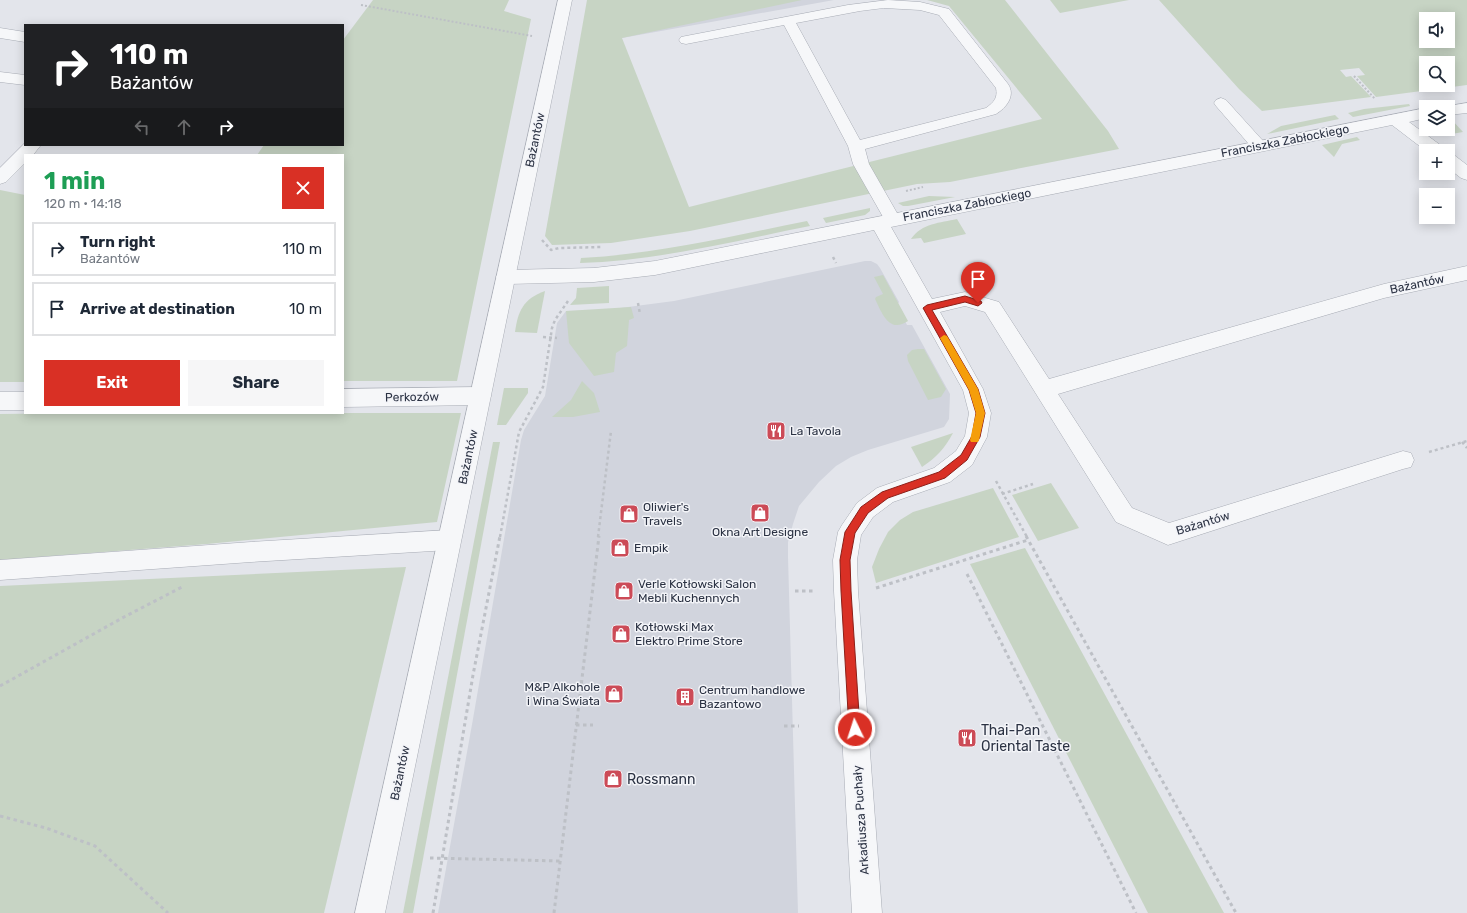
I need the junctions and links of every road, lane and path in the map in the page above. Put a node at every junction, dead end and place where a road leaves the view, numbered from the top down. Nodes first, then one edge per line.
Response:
1 (564, 0) edge
2 (361, 5) dead end
3 (788, 20) junction
4 (0, 33) edge
5 (24, 37) edge
6 (556, 40) junction
7 (686, 40) dead end
8 (1354, 76) dead end
9 (0, 77) edge
10 (24, 80) edge
11 (1376, 99) dead end
12 (1221, 103) dead end
13 (1467, 108) edge
14 (1455, 109) edge
15 (1419, 114) edge
16 (1395, 119) junction
17 (1428, 144) edge
18 (32, 146) edge
19 (856, 146) junction
20 (1259, 146) junction
21 (24, 154) edge
22 (24, 154) edge
23 (1455, 165) edge
24 (1467, 174) edge
25 (0, 178) edge
26 (886, 222) junction
27 (1467, 273) edge
28 (506, 277) junction
29 (638, 303) dead end
30 (927, 308) junction
31 (640, 314) dead end
32 (552, 328) dead end
33 (543, 337) dead end
34 (551, 338) junction
35 (557, 338) dead end
36 (1045, 389) junction
37 (480, 396) junction
38 (344, 398) edge
39 (0, 401) edge
40 (24, 401) edge
41 (611, 431) dead end
42 (1467, 441) edge
43 (1462, 442) junction
44 (1467, 448) edge
45 (1403, 460) joint
46 (996, 481) dead end
47 (1034, 484) dead end
48 (1002, 494) junction
49 (449, 540) junction
50 (1028, 540) junction
51 (0, 570) edge
52 (968, 574) dead end
53 (188, 585) dead end
54 (874, 589) dead end
55 (795, 590) dead end
56 (822, 591) dead end
57 (0, 686) edge
58 (576, 725) junction
59 (592, 725) dead end
60 (784, 726) dead end
61 (799, 726) dead end
62 (0, 816) edge
63 (430, 858) dead end
64 (442, 859) junction
65 (560, 861) junction
66 (168, 913) edge
67 (370, 913) edge
68 (433, 913) edge
69 (554, 913) edge
70 (867, 913) edge
71 (1136, 913) edge
72 (1236, 913) edge

1 - 6 street, Bażantów
2 - 6 path
3 - 7 lane
3 - 19 lane
3 - 19 lane
4 - 5 street
6 - 28 street, Bażantów
8 - 11 path
9 - 10 street
12 - 20 lane
13 - 14 street
15 - 16 street, Franciszka Zabłockiego
16 - 17 street
16 - 20 street, Franciszka Zabłockiego
18 - 22 street
19 - 26 lane
20 - 26 street, Franciszka Zabłockiego
21 - 25 street
23 - 24 street
26 - 28 street, Franciszka Zabłockiego
26 - 30 street, Arkadiusza Puchały
27 - 36 street, Bażantów
28 - 37 street, Bażantów
29 - 31 path
30 - 36 street, Bażantów
30 - 70 street, Arkadiusza Puchały
32 - 34 path
33 - 34 path
34 - 35 path
34 - 64 path
36 - 45 street, Bażantów
37 - 38 street, Perkozów
37 - 49 street, Bażantów
39 - 40 street
41 - 58 path
42 - 43 path
43 - 44 path
43 - 45 path
46 - 48 path
47 - 48 path
48 - 50 path
49 - 51 lane
49 - 67 street, Bażantów
50 - 54 path
50 - 72 path
52 - 71 path
53 - 57 path
55 - 56 path
58 - 59 path
58 - 65 path
60 - 61 path
62 - 66 path
63 - 64 path
64 - 65 path
64 - 68 path
65 - 69 path

